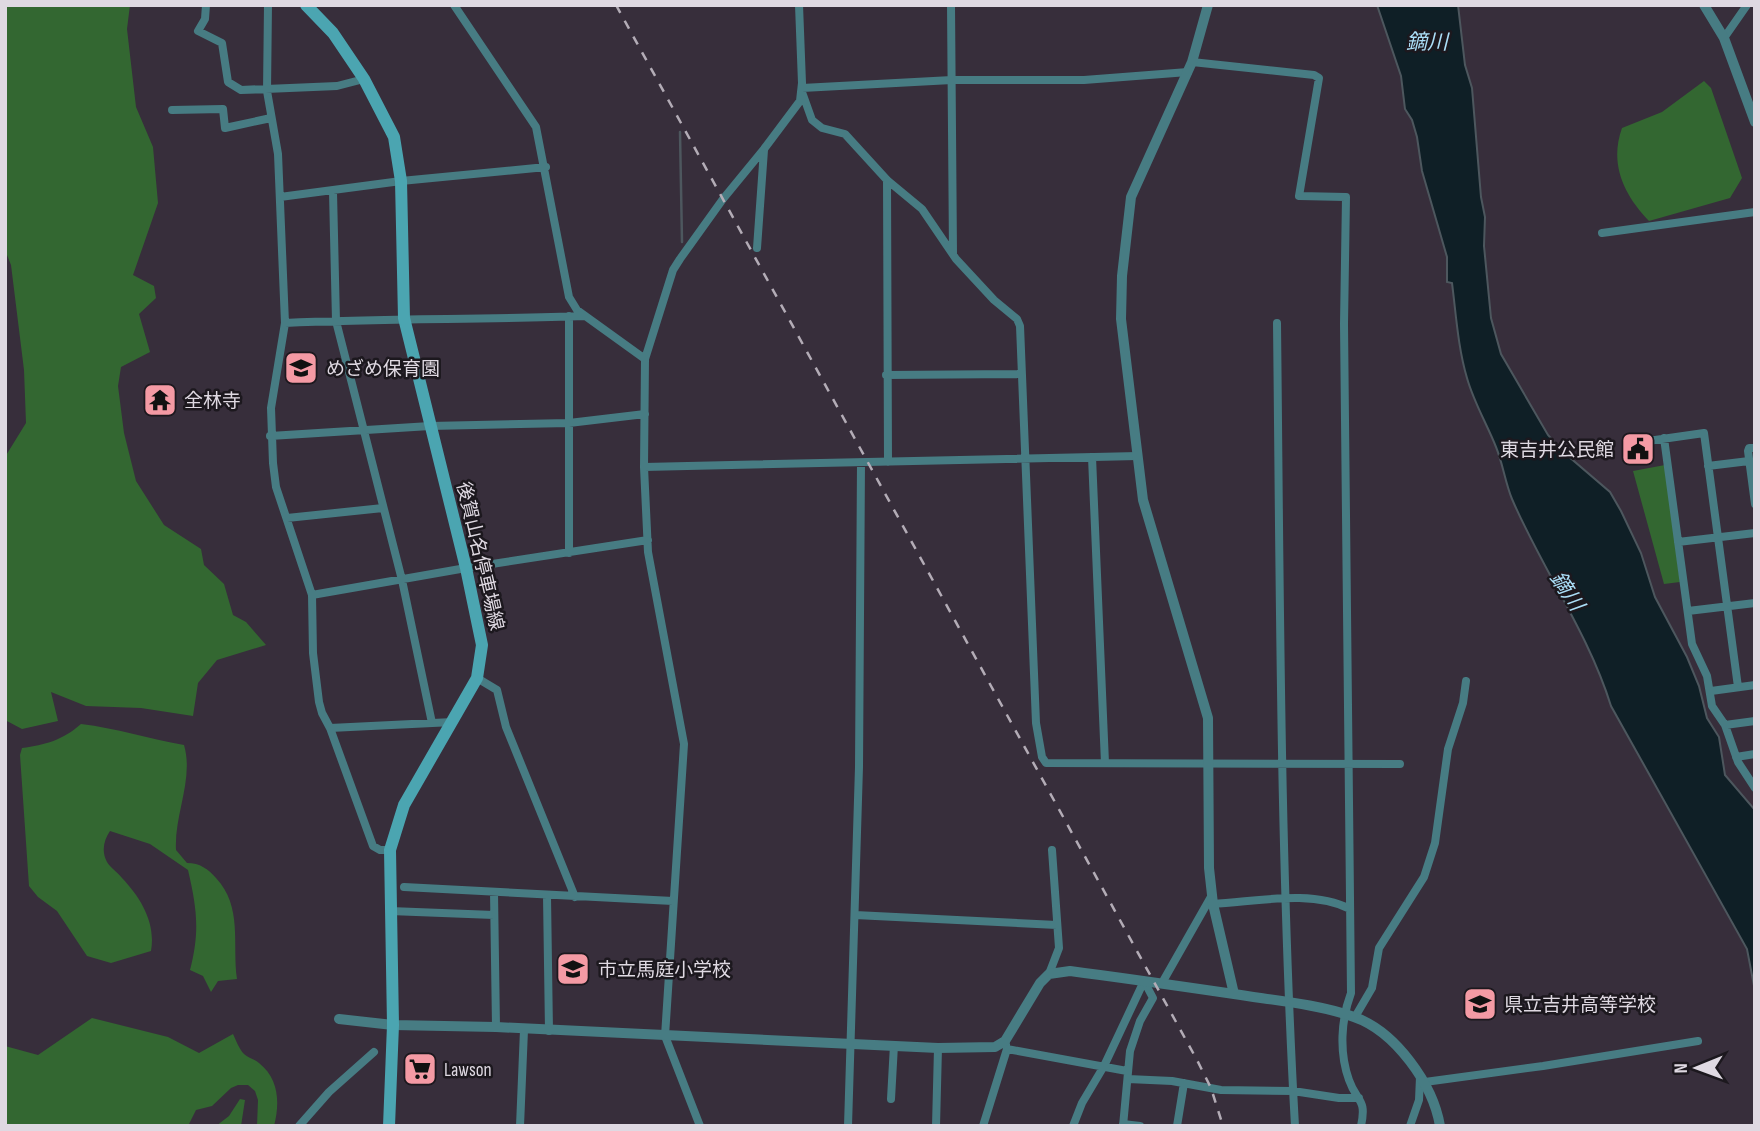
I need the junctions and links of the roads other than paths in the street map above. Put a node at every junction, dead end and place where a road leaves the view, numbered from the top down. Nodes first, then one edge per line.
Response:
1 (206, 5) edge
2 (268, 5) edge
3 (306, 5) edge
4 (454, 5) edge
5 (799, 5) edge
6 (951, 5) edge
7 (1208, 5) edge
8 (1704, 5) edge
9 (1748, 5) edge
10 (1724, 38) junction
11 (1190, 67) junction
12 (364, 79) junction
13 (952, 80) junction
14 (802, 90) junction
15 (267, 91) junction
16 (173, 110) dead end
17 (271, 118) junction
18 (1755, 122) edge
19 (764, 149) junction
20 (546, 167) junction
21 (887, 180) junction
22 (401, 181) junction
23 (333, 192) junction
24 (280, 197) junction
25 (1755, 212) edge
26 (1601, 233) dead end
27 (757, 248) dead end
28 (953, 254) junction
29 (569, 316) junction
30 (585, 316) junction
31 (404, 318) junction
32 (336, 321) junction
33 (285, 323) junction
34 (1277, 323) dead end
35 (645, 359) junction
36 (1022, 374) junction
37 (886, 375) junction
38 (645, 414) junction
39 (569, 422) junction
40 (430, 426) junction
41 (362, 430) junction
42 (270, 436) junction
43 (1664, 438) junction
44 (1648, 441) dead end
45 (1755, 448) edge
46 (1138, 456) junction
47 (1092, 457) junction
48 (1024, 460) junction
49 (888, 461) junction
50 (1749, 461) junction
51 (861, 463) junction
52 (1708, 466) junction
53 (644, 467) junction
54 (1755, 504) edge
55 (383, 508) junction
56 (287, 517) junction
57 (1755, 533) edge
58 (1718, 538) junction
59 (648, 540) junction
60 (1678, 542) junction
61 (569, 553) junction
62 (466, 568) junction
63 (402, 580) junction
64 (312, 595) junction
65 (1755, 603) edge
66 (1727, 607) junction
67 (1688, 611) junction
68 (477, 678) junction
69 (1466, 681) dead end
70 (1755, 685) edge
71 (1738, 687) junction
72 (1711, 691) junction
73 (1755, 721) edge
74 (453, 722) junction
75 (432, 723) junction
76 (1725, 725) junction
77 (330, 728) junction
78 (1755, 754) edge
79 (1736, 757) junction
80 (1105, 763) junction
81 (1348, 763) junction
82 (1210, 764) junction
83 (1282, 764) junction
84 (1400, 764) dead end
85 (1755, 788) edge
86 (390, 850) junction
87 (1052, 850) dead end
88 (404, 887) dead end
89 (494, 892) junction
90 (547, 896) junction
91 (575, 897) junction
92 (1287, 899) junction
93 (1212, 900) junction
94 (673, 901) junction
95 (1350, 909) junction
96 (390, 911) junction
97 (494, 915) junction
98 (855, 915) junction
99 (1057, 925) junction
100 (1049, 974) junction
101 (1144, 981) junction
102 (1162, 983) junction
103 (1234, 994) junction
104 (1289, 1002) junction
105 (1343, 1014) junction
106 (1355, 1017) junction
107 (339, 1019) dead end
108 (393, 1025) junction
109 (496, 1027) junction
110 (524, 1030) junction
111 (549, 1031) junction
112 (665, 1036) junction
113 (1698, 1041) dead end
114 (850, 1043) junction
115 (894, 1045) junction
116 (1006, 1045) junction
117 (938, 1048) junction
118 (374, 1052) dead end
119 (1104, 1066) junction
120 (1128, 1075) junction
121 (1423, 1078) junction
122 (1184, 1083) junction
123 (1293, 1091) junction
124 (1359, 1098) junction
125 (891, 1099) dead end
126 (1123, 1125) edge
127 (299, 1126) edge
128 (389, 1126) edge
129 (520, 1126) edge
130 (701, 1126) edge
131 (848, 1126) edge
132 (936, 1126) edge
133 (983, 1126) edge
134 (1073, 1126) edge
135 (1140, 1126) edge
136 (1177, 1126) edge
137 (1295, 1126) edge
138 (1361, 1126) edge
139 (1410, 1126) edge
140 (1440, 1126) edge

1 - 15 street
2 - 15 street
3 - 12 main road, 後賀山名停車場線
4 - 20 street
5 - 14 street
6 - 13 street
7 - 11 street
8 - 10 street
9 - 10 street
10 - 18 street
11 - 13 street
11 - 46 street
11 - 81 street
12 - 15 street
12 - 22 main road, 後賀山名停車場線
13 - 14 street
13 - 28 street
14 - 19 street
14 - 21 street
15 - 17 street
16 - 17 street
17 - 24 street
19 - 27 street
19 - 35 street
20 - 22 street
20 - 30 street
21 - 28 street
21 - 37 street
22 - 23 street
22 - 31 main road, 後賀山名停車場線
23 - 24 street
23 - 32 street
24 - 33 street
25 - 26 street
28 - 36 street
29 - 30 street
29 - 31 street
29 - 39 street
30 - 35 street
31 - 32 street
31 - 40 main road, 後賀山名停車場線
32 - 33 street
32 - 41 street
33 - 42 street
34 - 83 street
35 - 38 street
36 - 37 street
36 - 48 street
37 - 49 street
38 - 39 street
38 - 53 street
39 - 40 street
39 - 61 street
40 - 41 street
40 - 62 main road, 後賀山名停車場線
41 - 42 street
41 - 55 street
42 - 56 street
43 - 44 street
43 - 52 street
43 - 60 street
45 - 50 street
46 - 47 street
46 - 82 street
47 - 48 street
47 - 80 street
48 - 49 street
48 - 80 street
49 - 51 street
50 - 52 street
50 - 54 street
51 - 53 street
51 - 98 street
52 - 58 street
53 - 59 street
55 - 56 street
55 - 63 street
56 - 64 street
57 - 58 street
58 - 60 street
58 - 66 street
59 - 61 street
59 - 94 street
60 - 67 street
61 - 62 street
62 - 63 street
62 - 68 main road, 後賀山名停車場線
63 - 64 street
63 - 75 street
64 - 77 street
65 - 66 street
66 - 67 street
66 - 71 street
67 - 72 street
68 - 74 main road, 後賀山名停車場線
68 - 91 street
69 - 106 street
70 - 71 street
71 - 72 street
72 - 76 street
73 - 76 street
74 - 75 street
74 - 86 main road, 後賀山名停車場線
75 - 77 street
76 - 79 street
77 - 86 street
78 - 79 street
79 - 85 street
80 - 82 street
81 - 83 street
81 - 84 street
81 - 95 street
82 - 83 street
82 - 93 street
83 - 92 street
86 - 96 main road, 後賀山名停車場線
87 - 99 street
88 - 89 street
89 - 90 street
89 - 97 street
90 - 91 street
90 - 111 street
91 - 94 street
92 - 93 street
92 - 95 street
92 - 104 street
93 - 102 street
93 - 103 street
94 - 112 street
95 - 105 street
96 - 97 street
96 - 108 main road, 後賀山名停車場線
97 - 109 street
98 - 99 street
98 - 114 street
99 - 100 street
100 - 101 street
100 - 116 street
101 - 102 street
101 - 119 street
101 - 120 street
102 - 103 street
103 - 104 street
104 - 105 street
104 - 123 street
105 - 106 street
105 - 124 street
106 - 121 street
107 - 108 street
108 - 109 street
108 - 128 main road, 後賀山名停車場線
109 - 110 street
110 - 111 street
110 - 129 street
111 - 112 street
112 - 114 street
112 - 130 street
113 - 121 street
114 - 115 street
114 - 131 street
115 - 117 street
115 - 125 street
116 - 117 street
116 - 119 street
116 - 133 street
117 - 132 street
118 - 127 street
119 - 120 street
119 - 134 street
120 - 122 street
120 - 126 street
121 - 139 street
121 - 140 street
122 - 123 street
122 - 136 street
123 - 124 street
123 - 137 street
124 - 138 street
126 - 135 street

